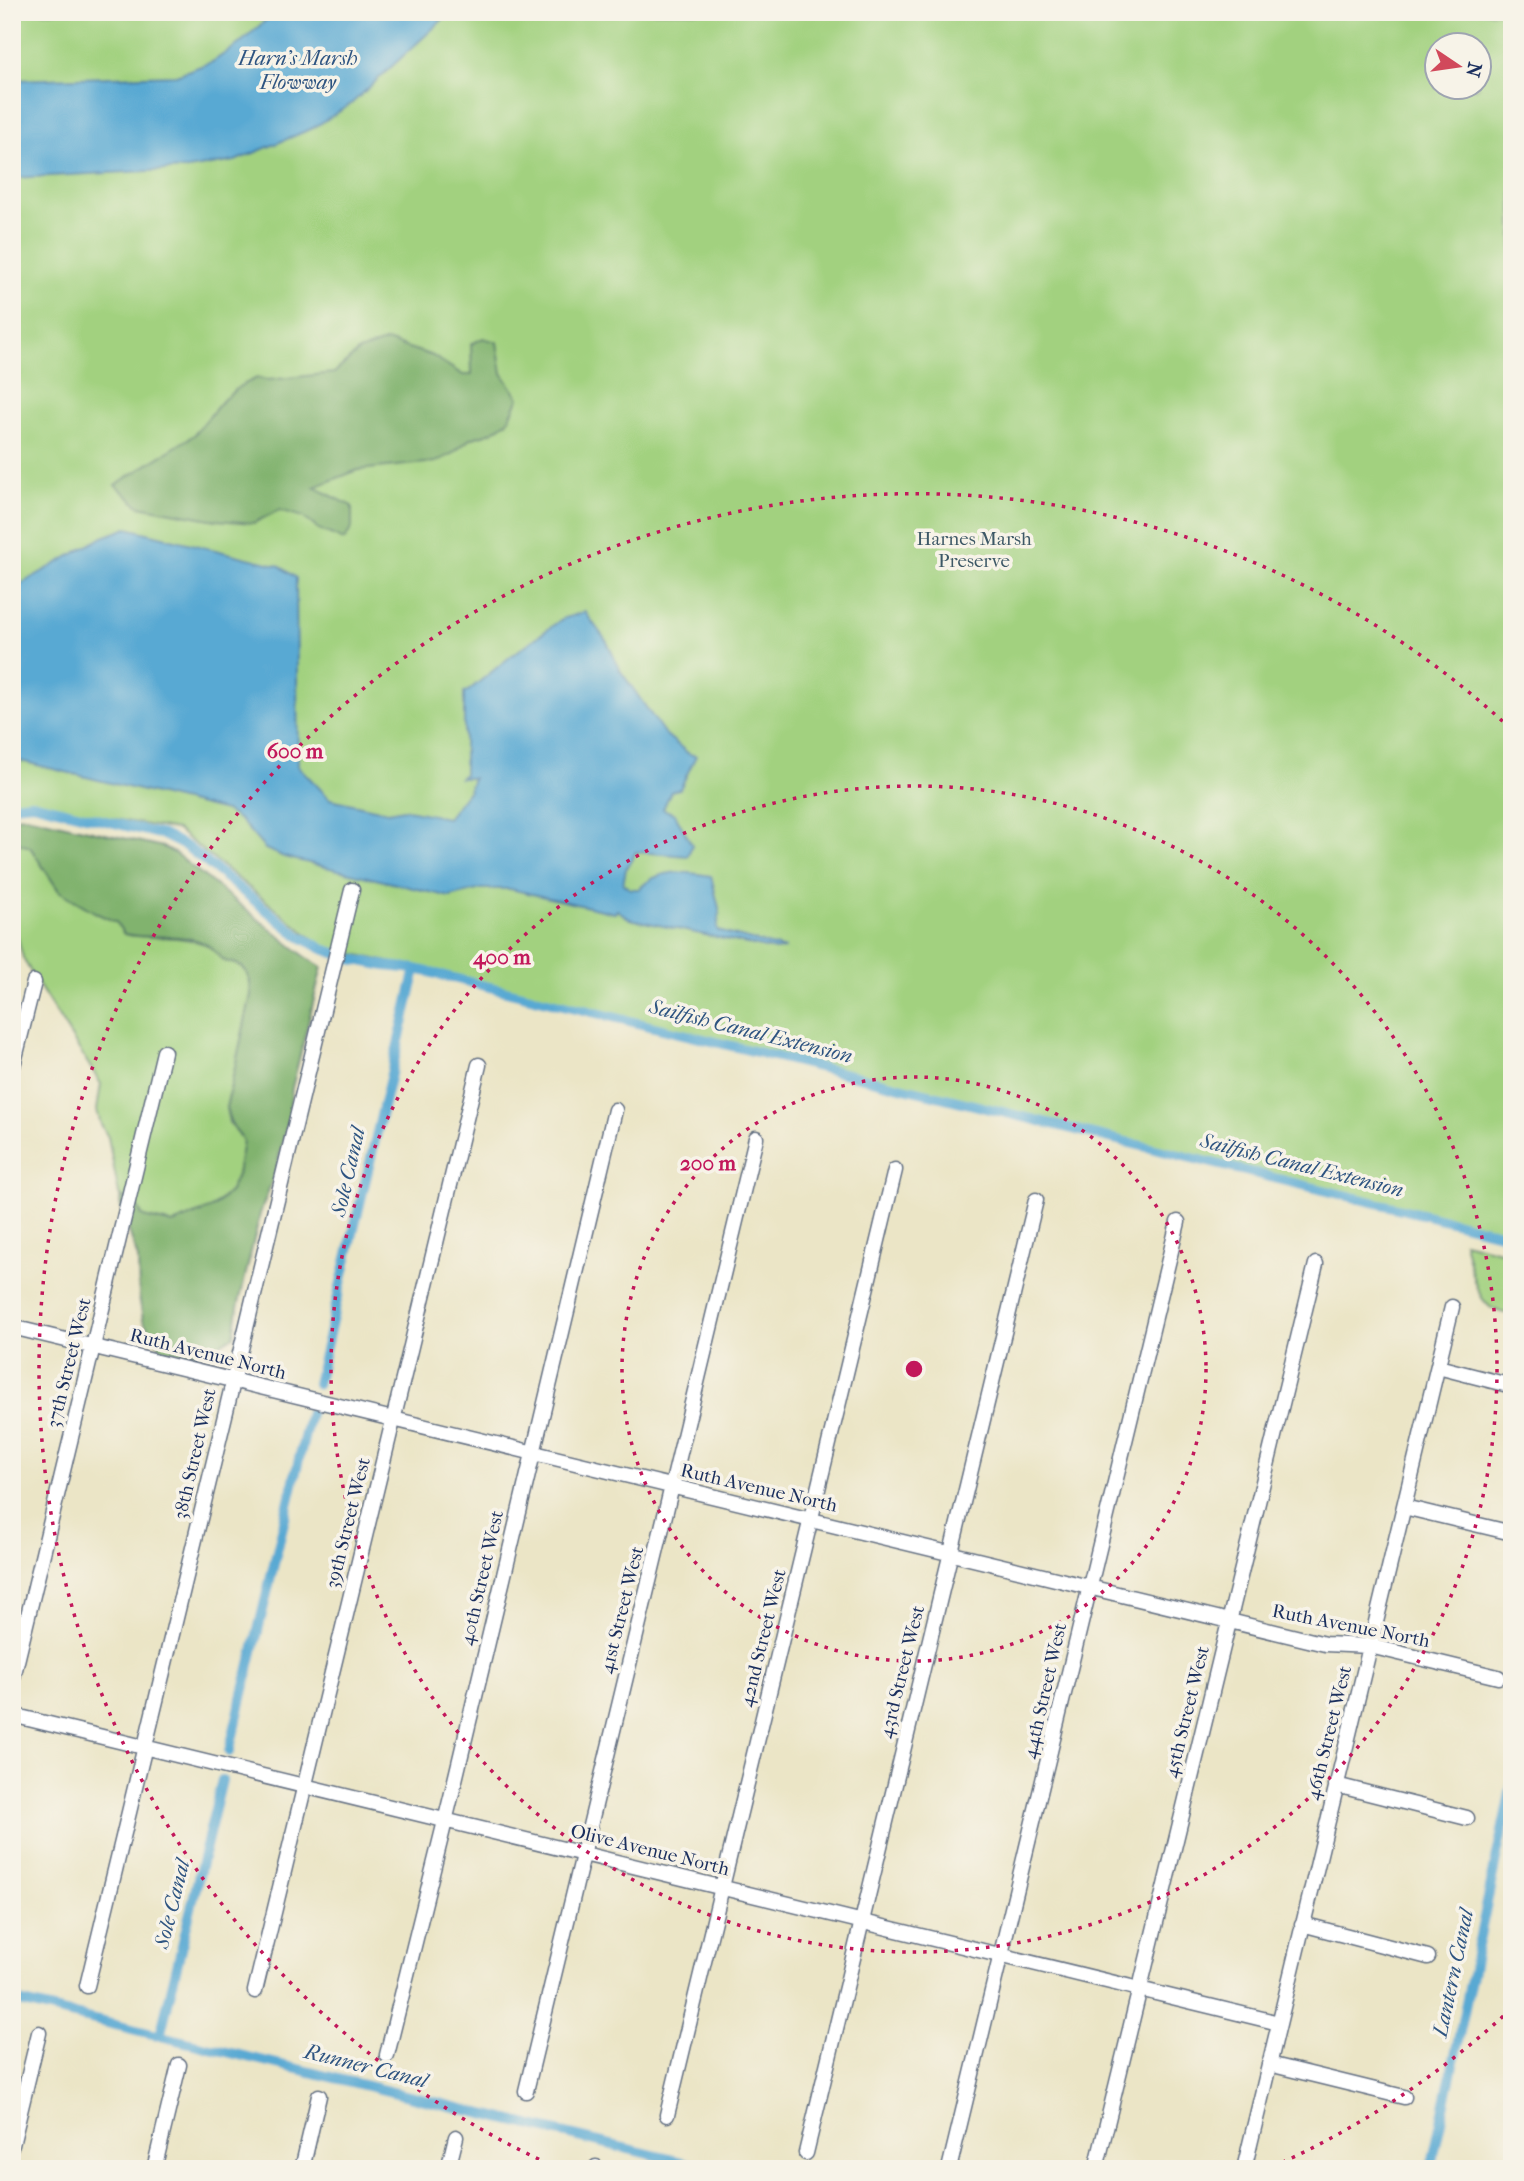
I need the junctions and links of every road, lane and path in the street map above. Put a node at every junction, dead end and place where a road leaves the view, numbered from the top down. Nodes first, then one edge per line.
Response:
1 (352, 890) dead end
2 (34, 982) dead end
3 (164, 1052) dead end
4 (478, 1065) dead end
5 (12, 1070) edge
6 (615, 1110) dead end
7 (756, 1138) dead end
8 (895, 1170) dead end
9 (1036, 1200) dead end
10 (1178, 1222) dead end
11 (1316, 1264) dead end
12 (1452, 1307) dead end
13 (12, 1327) edge
14 (93, 1346) junction
15 (1438, 1367) junction
16 (232, 1380) junction
17 (1512, 1386) edge
18 (393, 1419) junction
19 (532, 1453) junction
20 (671, 1486) junction
21 (1404, 1507) junction
22 (811, 1519) junction
23 (1512, 1533) edge
24 (951, 1552) junction
25 (1090, 1587) junction
26 (1229, 1620) junction
27 (1370, 1646) junction
28 (1498, 1677) dead end
29 (12, 1682) edge
30 (12, 1715) edge
31 (145, 1747) junction
32 (1336, 1785) junction
33 (305, 1786) junction
34 (1467, 1818) dead end
35 (445, 1820) junction
36 (583, 1853) junction
37 (723, 1887) junction
38 (862, 1921) junction
39 (1302, 1924) junction
40 (1002, 1955) junction
41 (1428, 1957) dead end
42 (87, 1986) dead end
43 (1141, 1988) junction
44 (255, 1991) dead end
45 (1279, 2023) junction
46 (39, 2034) dead end
47 (387, 2056) dead end
48 (1269, 2064) junction
49 (179, 2065) dead end
50 (526, 2091) dead end
51 (319, 2096) dead end
52 (1404, 2097) dead end
53 (667, 2115) dead end
54 (456, 2137) dead end
55 (12, 2145) edge
56 (806, 2153) dead end
57 (154, 2169) edge
58 (302, 2169) edge
59 (449, 2169) edge
60 (949, 2169) edge
61 (1096, 2169) edge
62 (1244, 2169) edge

1 - 16 street, 38th Street West
2 - 5 street
3 - 14 street, 37th Street West
4 - 18 street, 39th Street West
6 - 19 street, 40th Street West
7 - 20 street, 41st Street West
8 - 22 street, 42nd Street West
9 - 24 street, 43rd Street West
10 - 25 street, 44th Street West
11 - 26 street, 45th Street West
12 - 15 street, 46th Street West
13 - 14 street, Ruth Avenue North
14 - 16 street, Ruth Avenue North
14 - 29 street, 37th Street West
15 - 17 street
15 - 21 street, 46th Street West
16 - 18 street, Ruth Avenue North
16 - 31 street, 38th Street West
18 - 19 street, Ruth Avenue North
18 - 33 street, 39th Street West
19 - 20 street, Ruth Avenue North
19 - 35 street, 40th Street West
20 - 22 street, Ruth Avenue North
20 - 36 street, 41st Street West
21 - 23 street
21 - 27 street, 46th Street West
22 - 24 street, Ruth Avenue North
22 - 37 street, 42nd Street West
24 - 25 street, Ruth Avenue North
24 - 38 street, 43rd Street West
25 - 26 street, Ruth Avenue North
25 - 40 street, 44th Street West
26 - 27 street, Ruth Avenue North
26 - 43 street, 45th Street West
27 - 28 street, Ruth Avenue North
27 - 32 street, 46th Street West
30 - 31 street, Olive Avenue North
31 - 33 street, Olive Avenue North
31 - 42 street, 38th Street West
32 - 34 street
32 - 39 street, 46th Street West
33 - 35 street, Olive Avenue North
33 - 44 street, 39th Street West
35 - 36 street, Olive Avenue North
35 - 47 street, 40th Street West
36 - 37 street, Olive Avenue North
36 - 50 street, 41st Street West
37 - 38 street, Olive Avenue North
37 - 53 street, 42nd Street West
38 - 40 street, Olive Avenue North
38 - 56 street, 43rd Street West
39 - 41 street
39 - 45 street, 46th Street West
40 - 43 street, Olive Avenue North
40 - 60 street, 44th Street West
43 - 45 street, Olive Avenue North
43 - 61 street, 45th Street West
45 - 48 street, 46th Street West
46 - 55 street
48 - 52 street
48 - 62 street, 46th Street West
49 - 57 street
51 - 58 street
54 - 59 street

